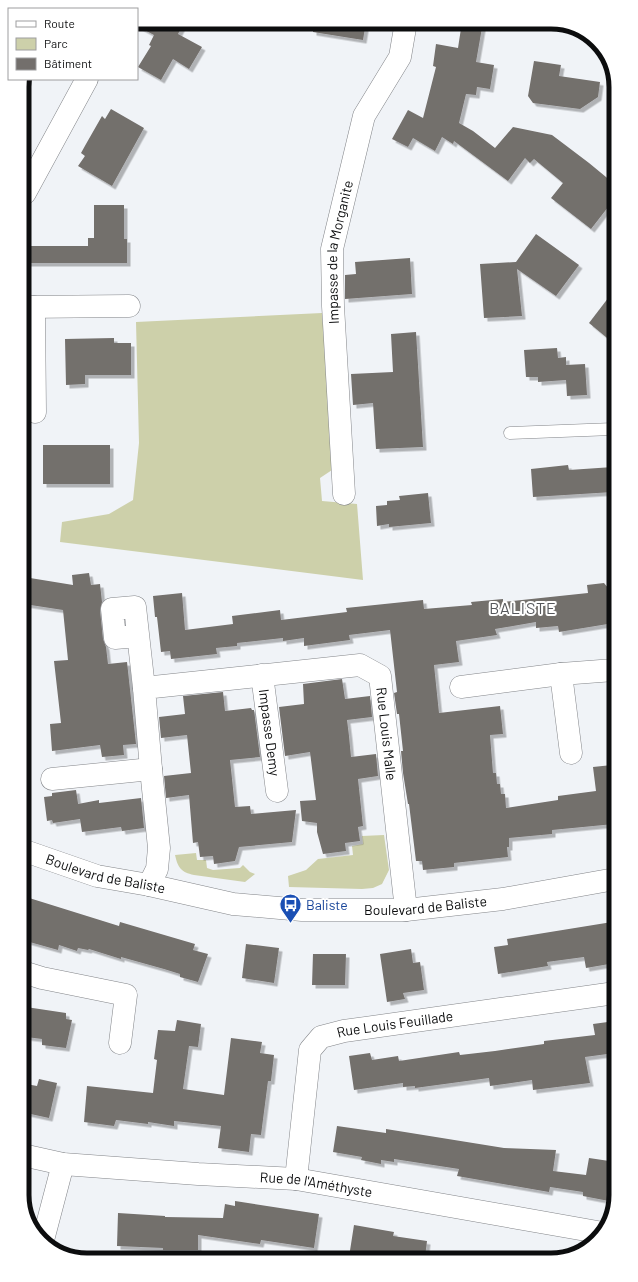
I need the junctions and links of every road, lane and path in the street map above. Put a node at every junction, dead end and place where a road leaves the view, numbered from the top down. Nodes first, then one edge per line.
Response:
1 (405, 29) edge
2 (86, 80) edge
3 (29, 186) edge
4 (129, 306) dead end
5 (29, 307) edge
6 (29, 322) edge
7 (35, 412) dead end
8 (609, 429) edge
9 (510, 433) dead end
10 (344, 494) dead end
11 (138, 636) dead end
12 (609, 670) edge
13 (561, 674) junction
14 (262, 675) junction
15 (461, 687) dead end
16 (144, 688) junction
17 (571, 753) dead end
18 (151, 769) junction
19 (52, 779) dead end
20 (277, 791) dead end
21 (29, 851) edge
22 (609, 881) edge
23 (149, 885) junction
24 (406, 910) junction
25 (29, 974) edge
26 (609, 994) edge
27 (120, 1043) dead end
28 (29, 1156) edge
29 (63, 1164) junction
30 (296, 1179) junction
31 (45, 1235) edge
32 (591, 1237) edge

1 - 10 street, Impasse de la Morganite
2 - 3 street
4 - 5 street
6 - 7 street
8 - 9 lane
11 - 16 street
12 - 13 street
13 - 15 street
13 - 17 street
14 - 16 street, Rue Louis Malle
14 - 20 street, Impasse Demy
14 - 24 street, Rue Louis Malle
16 - 18 street
18 - 19 street
18 - 23 street
21 - 23 street, Boulevard de Baliste
22 - 24 street, Boulevard de Baliste
23 - 24 street, Boulevard de Baliste
25 - 27 street
26 - 30 street, Rue Louis Feuillade
28 - 29 street, Rue de l'Améthyste
29 - 30 street, Rue de l'Améthyste
29 - 31 street
30 - 32 street, Rue de l'Améthyste

